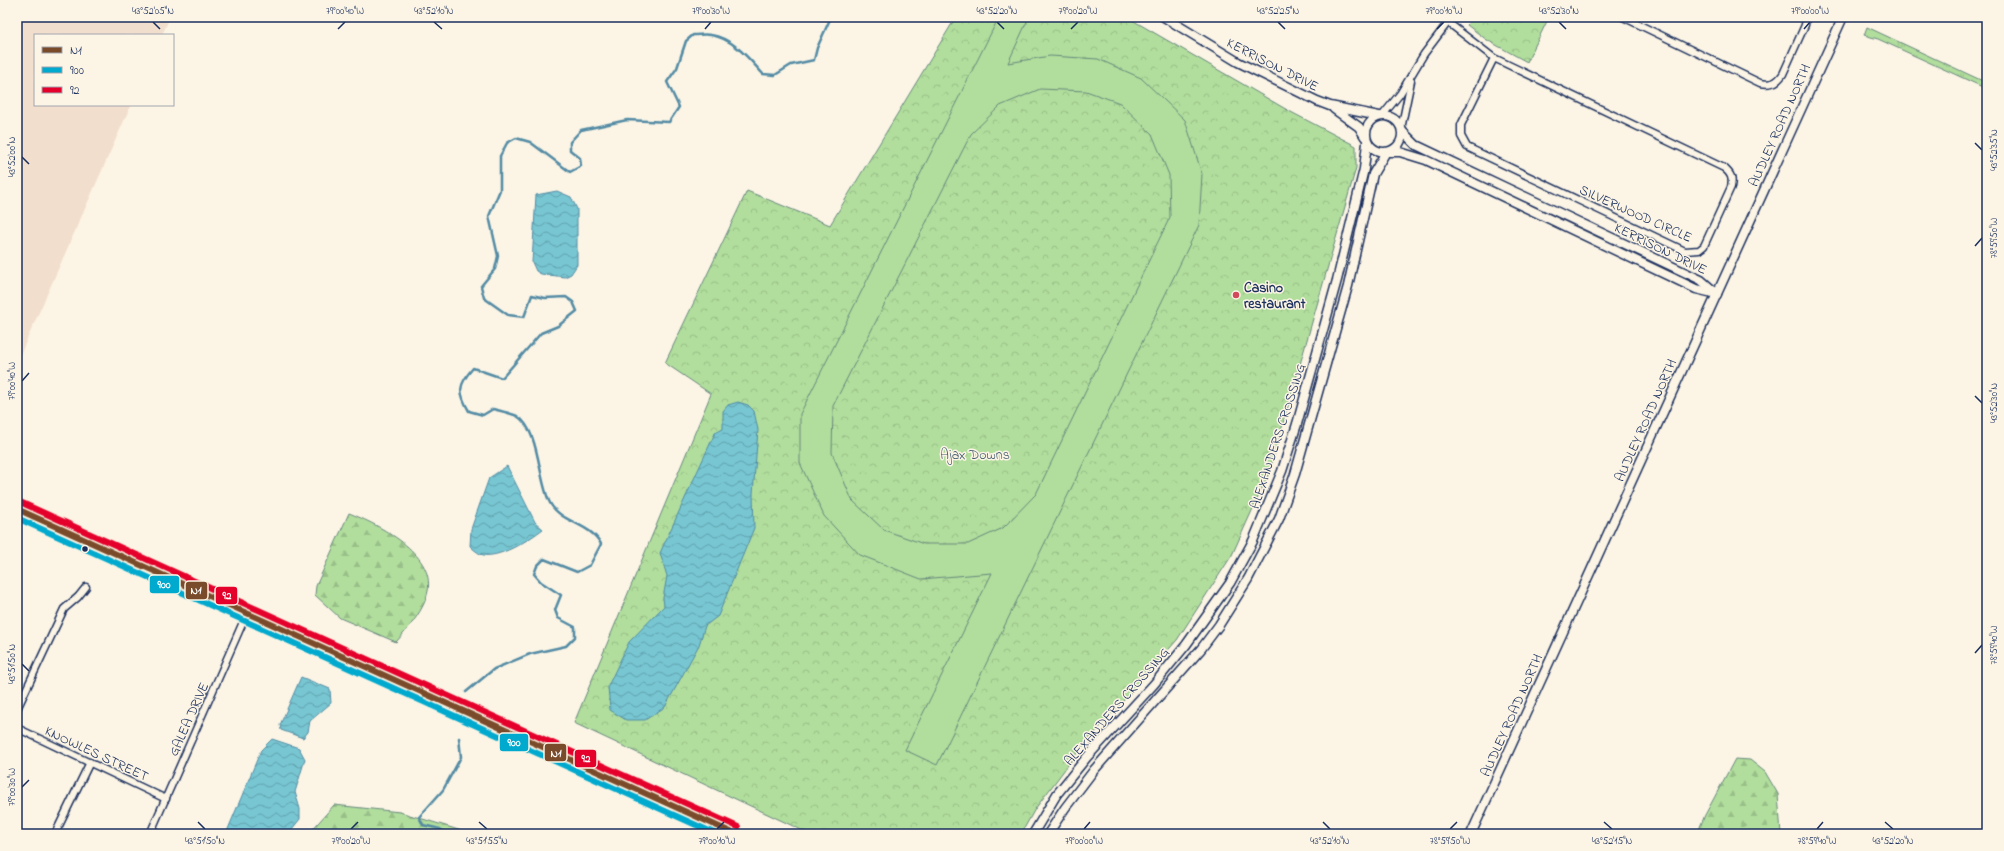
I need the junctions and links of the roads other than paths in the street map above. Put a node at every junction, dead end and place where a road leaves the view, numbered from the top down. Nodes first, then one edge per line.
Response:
1 (1164, 17) edge
2 (1441, 17) edge
3 (1452, 17) edge
4 (1623, 17) edge
5 (1806, 17) edge
6 (1843, 17) edge
7 (1174, 20) edge
8 (1448, 23) junction
9 (1494, 58) junction
10 (1412, 77) junction
11 (1330, 106) junction
12 (1380, 116) junction
13 (1402, 130) junction
14 (1366, 140) junction
15 (1388, 152) junction
16 (1717, 294) junction
17 (17, 509) edge
18 (86, 587) dead end
19 (247, 613) junction
20 (17, 709) edge
21 (17, 728) edge
22 (90, 762) junction
23 (166, 799) junction
24 (55, 834) edge
25 (150, 834) edge
26 (734, 834) edge
27 (1033, 834) edge
28 (1048, 834) edge
29 (1471, 834) edge

1 - 7 street, KERRISON DRIVE
2 - 8 street, SILVERWOOD CIRCLE
3 - 8 street
4 - 5 street
6 - 16 street, AUDLEY ROAD NORTH
7 - 11 street, KERRISON DRIVE
8 - 9 street, SILVERWOOD CIRCLE
8 - 10 street
9 - 9 street, SILVERWOOD CIRCLE
10 - 12 street
10 - 13 street
11 - 12 street, KERRISON DRIVE
11 - 14 street, KERRISON DRIVE
12 - 13 street
12 - 14 street
13 - 15 street
13 - 16 street, KERRISON DRIVE
14 - 15 street
14 - 27 street, ALEXANDERS CROSSING
15 - 16 street, KERRISON DRIVE
15 - 28 street, ALEXANDERS CROSSING
16 - 29 street, AUDLEY ROAD NORTH
17 - 19 main road
18 - 20 street
19 - 23 street, GALEA DRIVE
19 - 26 main road
21 - 22 street, KNOWLES STREET
22 - 23 street, KNOWLES STREET
22 - 24 street
23 - 25 street, GALEA DRIVE

